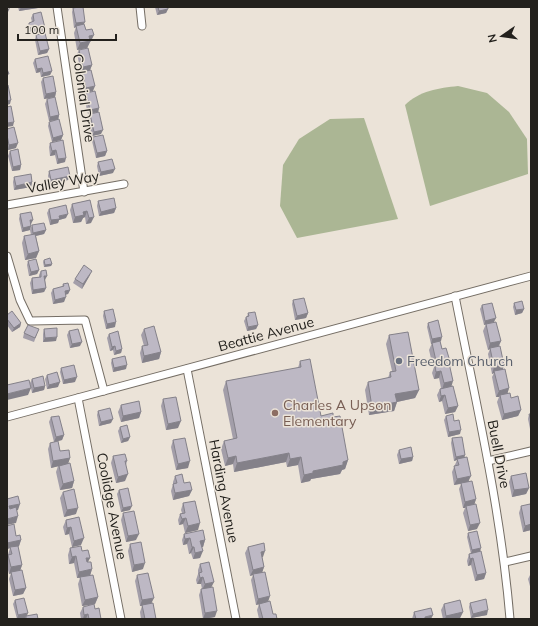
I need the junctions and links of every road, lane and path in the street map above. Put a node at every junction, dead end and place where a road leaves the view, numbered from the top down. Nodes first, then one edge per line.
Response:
1 (57, 7) edge
2 (140, 7) edge
3 (142, 26) dead end
4 (124, 184) dead end
5 (84, 192) junction
6 (7, 205) edge
7 (7, 256) edge
8 (531, 276) edge
9 (455, 296) junction
10 (187, 369) junction
11 (104, 391) junction
12 (78, 398) junction
13 (7, 417) edge
14 (531, 451) edge
15 (488, 461) junction
16 (531, 556) edge
17 (505, 562) junction
18 (122, 619) edge
19 (236, 619) edge
20 (510, 619) edge

1 - 5 street, Colonial Drive
2 - 3 street
4 - 5 street, Valley Way
5 - 6 street, Valley Way
7 - 11 street
8 - 9 street, Beattie Avenue
9 - 10 street, Beattie Avenue
9 - 15 street, Buell Drive
10 - 11 street, Beattie Avenue
10 - 19 street, Harding Avenue
11 - 12 street, Beattie Avenue
12 - 13 street, Beattie Avenue
12 - 18 street, Coolidge Avenue
14 - 15 street
15 - 17 street, Buell Drive
16 - 17 street
17 - 20 street, Buell Drive

